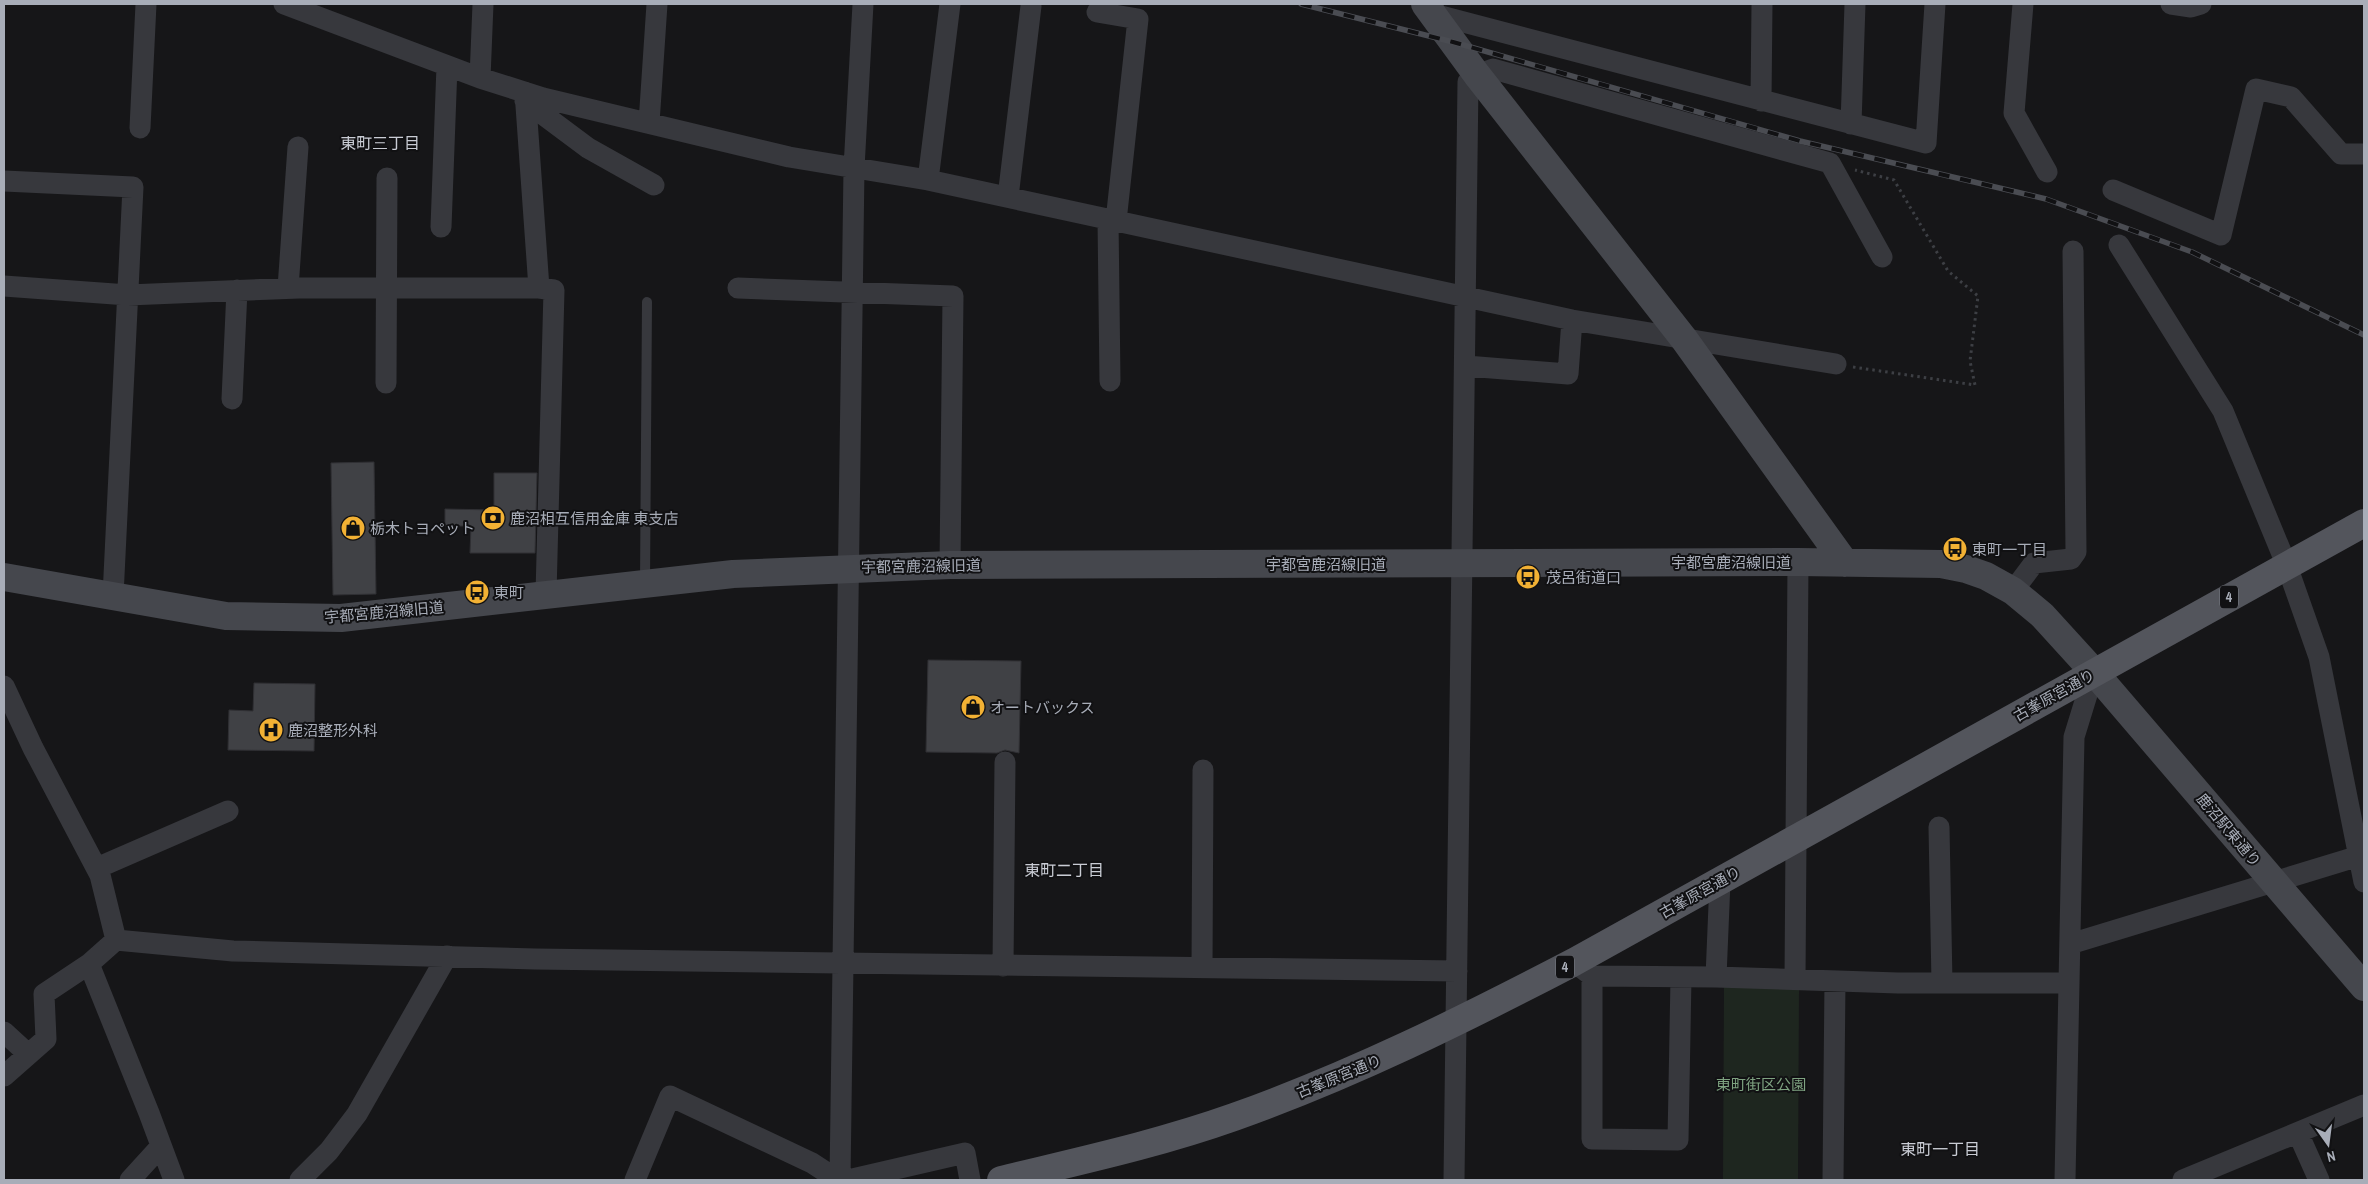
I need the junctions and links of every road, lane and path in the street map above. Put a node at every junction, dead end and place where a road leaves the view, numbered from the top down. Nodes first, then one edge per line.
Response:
1 (146, 4) edge
2 (284, 4) edge
3 (483, 4) edge
4 (657, 4) edge
5 (862, 4) edge
6 (950, 4) edge
7 (1762, 4) edge
8 (1855, 4) edge
9 (1935, 4) edge
10 (2023, 4) edge
11 (2172, 4) edge
12 (2201, 4) edge
13 (1031, 6) dead end
14 (1431, 7) edge
15 (1097, 12) dead end
16 (447, 66) junction
17 (1477, 75) junction
18 (480, 78) junction
19 (525, 96) junction
20 (1761, 101) junction
21 (649, 123) junction
22 (1851, 124) junction
23 (140, 128) dead end
24 (298, 147) dead end
25 (2364, 154) edge
26 (1830, 164) junction
27 (854, 168) junction
28 (2047, 172) dead end
29 (387, 178) dead end
30 (928, 180) junction
31 (4, 181) edge
32 (654, 185) dead end
33 (2114, 190) dead end
34 (1008, 197) junction
35 (1112, 220) junction
36 (441, 227) dead end
37 (2119, 245) dead end
38 (2073, 251) dead end
39 (1882, 257) dead end
40 (4, 286) edge
41 (288, 288) junction
42 (388, 288) junction
43 (540, 288) junction
44 (738, 288) dead end
45 (237, 290) junction
46 (854, 291) junction
47 (128, 295) junction
48 (1464, 298) junction
49 (646, 302) dead end
50 (1572, 320) junction
51 (1684, 339) junction
52 (1836, 364) joint
53 (1466, 366) junction
54 (1110, 382) dead end
55 (386, 383) dead end
56 (232, 399) dead end
57 (2364, 523) edge
58 (1798, 562) junction
59 (1845, 563) junction
60 (1461, 564) junction
61 (950, 565) junction
62 (2287, 566) junction
63 (847, 568) junction
64 (4, 577) edge
65 (645, 584) junction
66 (2013, 591) junction
67 (546, 594) junction
68 (113, 596) junction
69 (2094, 672) junction
70 (4, 686) edge
71 (1005, 762) dead end
72 (1203, 770) dead end
73 (228, 811) dead end
74 (1939, 827) dead end
75 (1796, 837) junction
76 (2360, 856) junction
77 (97, 868) junction
78 (1720, 881) junction
79 (2273, 882) junction
80 (2364, 882) edge
81 (116, 940) junction
82 (2070, 944) junction
83 (447, 956) junction
84 (89, 964) junction
85 (842, 964) junction
86 (1003, 966) junction
87 (1202, 968) junction
88 (1583, 969) junction
89 (1457, 971) junction
90 (1716, 977) junction
91 (1681, 978) junction
92 (1795, 980) junction
93 (1835, 981) junction
94 (1942, 983) junction
95 (2069, 983) junction
96 (2364, 987) edge
97 (1454, 1024) junction
98 (4, 1032) edge
99 (28, 1054) junction
100 (4, 1076) edge
101 (2364, 1105) edge
102 (2298, 1133) junction
103 (161, 1146) junction
104 (2190, 1179) edge
105 (130, 1180) edge
106 (174, 1180) edge
107 (300, 1180) edge
108 (635, 1180) edge
109 (839, 1180) edge
110 (848, 1180) edge
111 (970, 1180) edge
112 (1001, 1180) edge
113 (1454, 1180) edge
114 (1833, 1180) edge
115 (2064, 1180) edge
116 (2319, 1180) edge

1 - 23 street
2 - 16 street
3 - 18 street
4 - 21 street
5 - 27 street
6 - 30 street
7 - 20 street
8 - 22 street
9 - 22 street
10 - 28 street
11 - 12 street
13 - 34 street
14 - 17 street
14 - 20 street
15 - 35 street
16 - 18 street
16 - 36 street
17 - 26 street
17 - 48 street
17 - 51 street
18 - 19 street
19 - 21 street
19 - 32 street
19 - 43 street
20 - 22 street
21 - 27 street
24 - 41 street
25 - 33 street
26 - 39 street
26 - 52 path
27 - 30 street
27 - 46 street
29 - 42 street
30 - 34 street
31 - 47 street
34 - 35 street
35 - 48 street
35 - 54 street
37 - 62 street
38 - 66 street
40 - 47 street
41 - 42 street
41 - 45 street
42 - 43 street
42 - 55 street
43 - 67 street
44 - 46 street
45 - 47 street
45 - 56 street
46 - 61 street
46 - 63 street
47 - 68 street
48 - 50 street
48 - 53 street
49 - 65 lane
50 - 51 street
50 - 53 street
51 - 52 street
51 - 59 street
53 - 60 street
57 - 62 main road, 古峯原宮通り / 4
58 - 59 street, 宇都宮鹿沼線旧道
58 - 60 street, 宇都宮鹿沼線旧道
58 - 75 street
59 - 66 street, 宇都宮鹿沼線旧道
60 - 61 street, 宇都宮鹿沼線旧道
60 - 89 street
61 - 63 street, 宇都宮鹿沼線旧道
62 - 69 main road, 古峯原宮通り / 4
62 - 76 street
63 - 65 street, 宇都宮鹿沼線旧道
63 - 85 street
64 - 68 street, 宇都宮鹿沼線旧道
65 - 67 street, 宇都宮鹿沼線旧道
66 - 69 street, 鹿沼駅東通り
67 - 68 street, 宇都宮鹿沼線旧道
69 - 75 main road, 古峯原宮通り / 4
69 - 79 street, 鹿沼駅東通り
69 - 82 street
70 - 77 street
71 - 86 street
72 - 87 street
73 - 77 street
74 - 94 street
75 - 78 main road, 古峯原宮通り / 4
75 - 92 street
76 - 79 street
76 - 80 street
77 - 81 street
78 - 88 main road, 古峯原宮通り / 4
78 - 90 street
79 - 82 street
79 - 96 street, 鹿沼駅東通り
81 - 83 street
81 - 84 street
82 - 95 street
83 - 85 street
83 - 107 street
84 - 99 street
84 - 103 street
85 - 86 street
85 - 109 street
86 - 87 street
87 - 89 street
88 - 91 street
88 - 91 street
88 - 97 main road, 古峯原宮通り / 4
89 - 97 street
90 - 91 street
90 - 92 street
92 - 93 street
93 - 94 street
93 - 114 street
94 - 95 street
95 - 115 street
97 - 112 main road, 古峯原宮通り / 4
97 - 113 street
98 - 99 street
99 - 100 street
101 - 102 street
102 - 104 street
102 - 116 street
103 - 105 street
103 - 106 street
108 - 109 street
110 - 111 street

